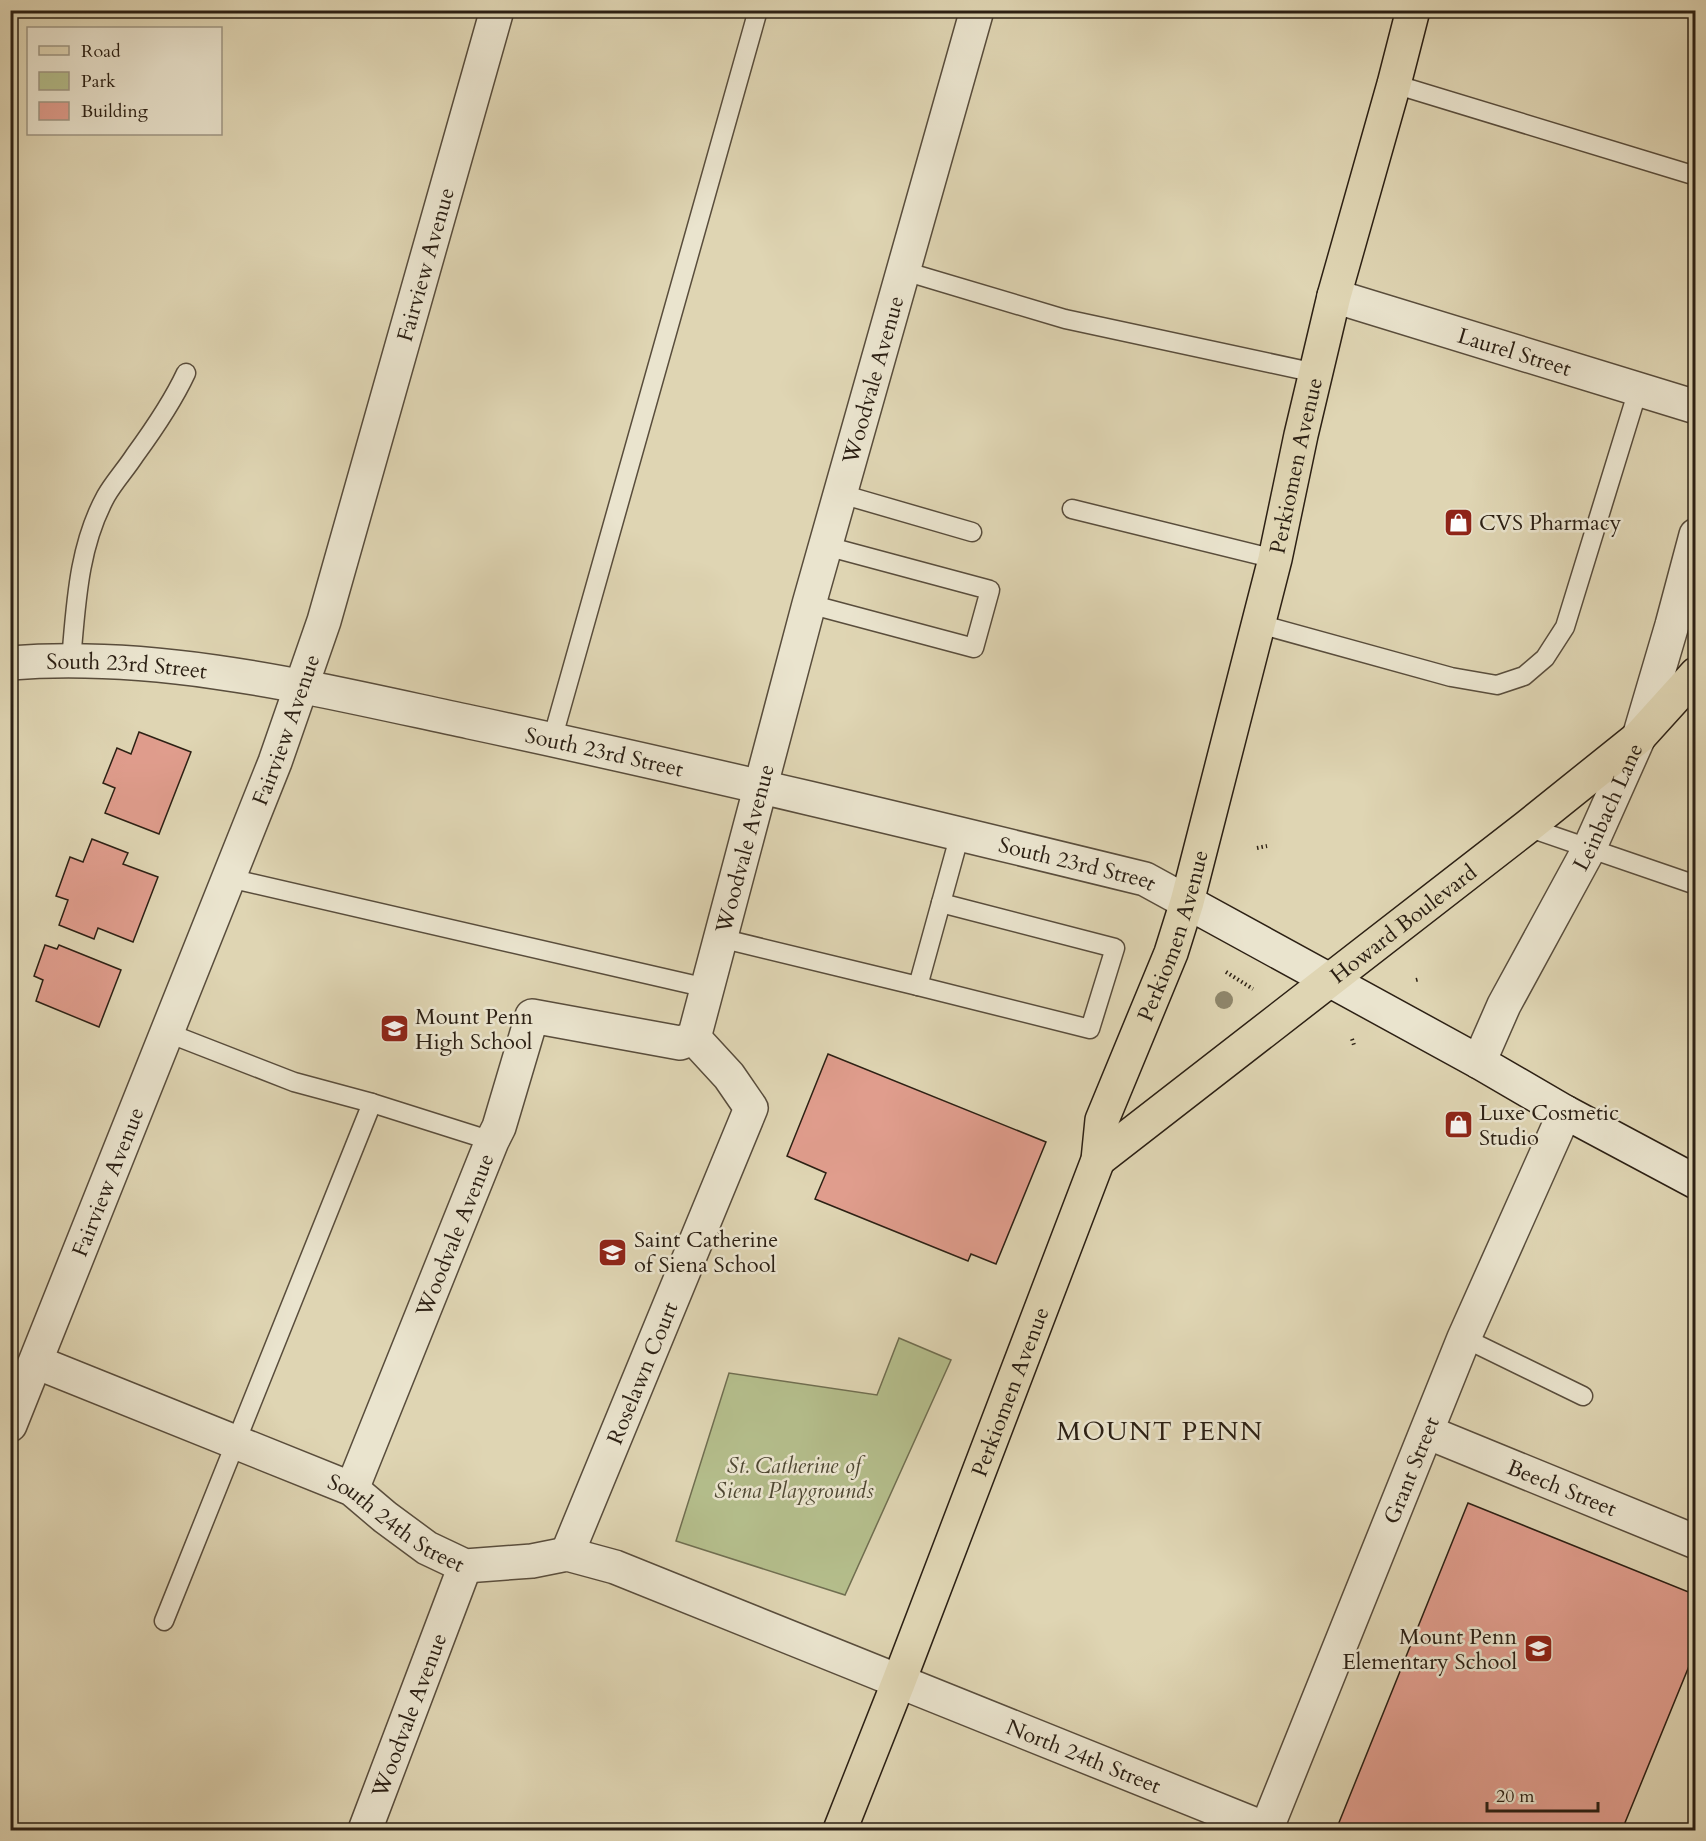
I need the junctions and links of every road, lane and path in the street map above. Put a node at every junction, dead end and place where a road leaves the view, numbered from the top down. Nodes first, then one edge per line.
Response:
1 (497, 10) edge
2 (758, 10) edge
3 (977, 10) edge
4 (1413, 10) edge
5 (1394, 84) junction
6 (1695, 176) edge
7 (904, 271) junction
8 (1334, 296) junction
9 (186, 373) dead end
10 (1316, 373) junction
11 (1638, 390) junction
12 (1695, 408) edge
13 (841, 495) junction
14 (1072, 509) dead end
15 (972, 532) dead end
16 (1695, 535) edge
17 (826, 546) junction
18 (1275, 559) junction
19 (809, 604) junction
20 (1258, 624) junction
21 (71, 661) junction
22 (10, 663) edge
23 (301, 687) junction
24 (1691, 687) edge
25 (1639, 737) junction
26 (552, 740) junction
27 (762, 786) junction
28 (1527, 827) junction
29 (960, 834) junction
30 (1267, 846) dead end
31 (1257, 848) dead end
32 (1590, 849) junction
33 (229, 878) junction
34 (1695, 885) edge
35 (1187, 902) junction
36 (941, 903) junction
37 (720, 938) junction
38 (1226, 972) dead end
39 (1329, 980) junction
40 (918, 986) junction
41 (707, 988) junction
42 (1253, 989) dead end
43 (168, 1033) junction
44 (694, 1038) junction
45 (1352, 1039) dead end
46 (1354, 1045) dead end
47 (1479, 1062) junction
48 (372, 1103) junction
49 (1565, 1112) junction
50 (492, 1141) junction
51 (1098, 1160) junction
52 (1695, 1182) edge
53 (1464, 1338) junction
54 (36, 1362) junction
55 (1583, 1396) dead end
56 (10, 1425) edge
57 (1427, 1432) junction
58 (236, 1443) junction
59 (352, 1489) junction
60 (1695, 1542) edge
61 (567, 1554) junction
62 (465, 1566) junction
63 (164, 1621) dead end
64 (899, 1681) junction
65 (365, 1830) edge
66 (840, 1830) edge
67 (1266, 1830) edge

1 - 23 street, Fairview Avenue
2 - 26 lane
3 - 7 street, Woodvale Avenue
4 - 5 main road, Perkiomen Avenue
5 - 6 lane
5 - 8 main road, Perkiomen Avenue
7 - 10 lane
7 - 13 street, Woodvale Avenue
8 - 10 main road, Perkiomen Avenue
8 - 11 street, Laurel Street
9 - 21 lane
10 - 18 main road, Perkiomen Avenue
11 - 12 street, Laurel Street
11 - 20 lane
13 - 15 lane
13 - 17 street, Woodvale Avenue
14 - 18 lane
16 - 25 street, Leinbach Lane
17 - 19 street, Woodvale Avenue
17 - 19 lane
18 - 20 main road, Perkiomen Avenue
19 - 27 street, Woodvale Avenue
20 - 35 main road, Perkiomen Avenue
21 - 22 street, South 23rd Street
21 - 23 street, South 23rd Street
23 - 26 street, South 23rd Street
23 - 33 street, Fairview Avenue
24 - 25 main road, Howard Boulevard
25 - 28 main road, Howard Boulevard
25 - 32 street, Leinbach Lane
26 - 27 street, South 23rd Street
27 - 29 street, South 23rd Street
27 - 37 street, Woodvale Avenue
28 - 32 lane
28 - 39 main road, Howard Boulevard
29 - 35 street, South 23rd Street
29 - 36 lane
30 - 31 path
32 - 34 lane
32 - 47 street, Leinbach Lane
33 - 41 lane
33 - 43 street, Fairview Avenue
35 - 39 street, South 23rd Street
35 - 51 main road, Perkiomen Avenue
36 - 40 lane
36 - 40 lane
37 - 40 lane
37 - 41 street, Woodvale Avenue
38 - 42 path
39 - 47 street, South 23rd Street
39 - 51 main road, Howard Boulevard
41 - 44 street, Woodvale Avenue
43 - 48 lane
43 - 54 street, Fairview Avenue
44 - 50 street, Woodvale Avenue
44 - 61 street, Roselawn Court
45 - 46 path
47 - 49 street, South 23rd Street
48 - 50 lane
48 - 58 lane
49 - 52 street, South 23rd Street
49 - 53 street, Grant Street
50 - 59 street, Woodvale Avenue
51 - 64 main road, Perkiomen Avenue
53 - 55 lane
53 - 57 street, Grant Street
54 - 56 street, Fairview Avenue
54 - 58 street, South 24th Street
57 - 60 street, Beech Street
57 - 67 street, Grant Street
58 - 59 street, South 24th Street
58 - 63 lane
59 - 62 street, South 24th Street
61 - 62 street, South 24th Street
61 - 64 street, South 24th Street
62 - 65 street, Woodvale Avenue
64 - 66 main road, Perkiomen Avenue
64 - 67 street, North 24th Street

